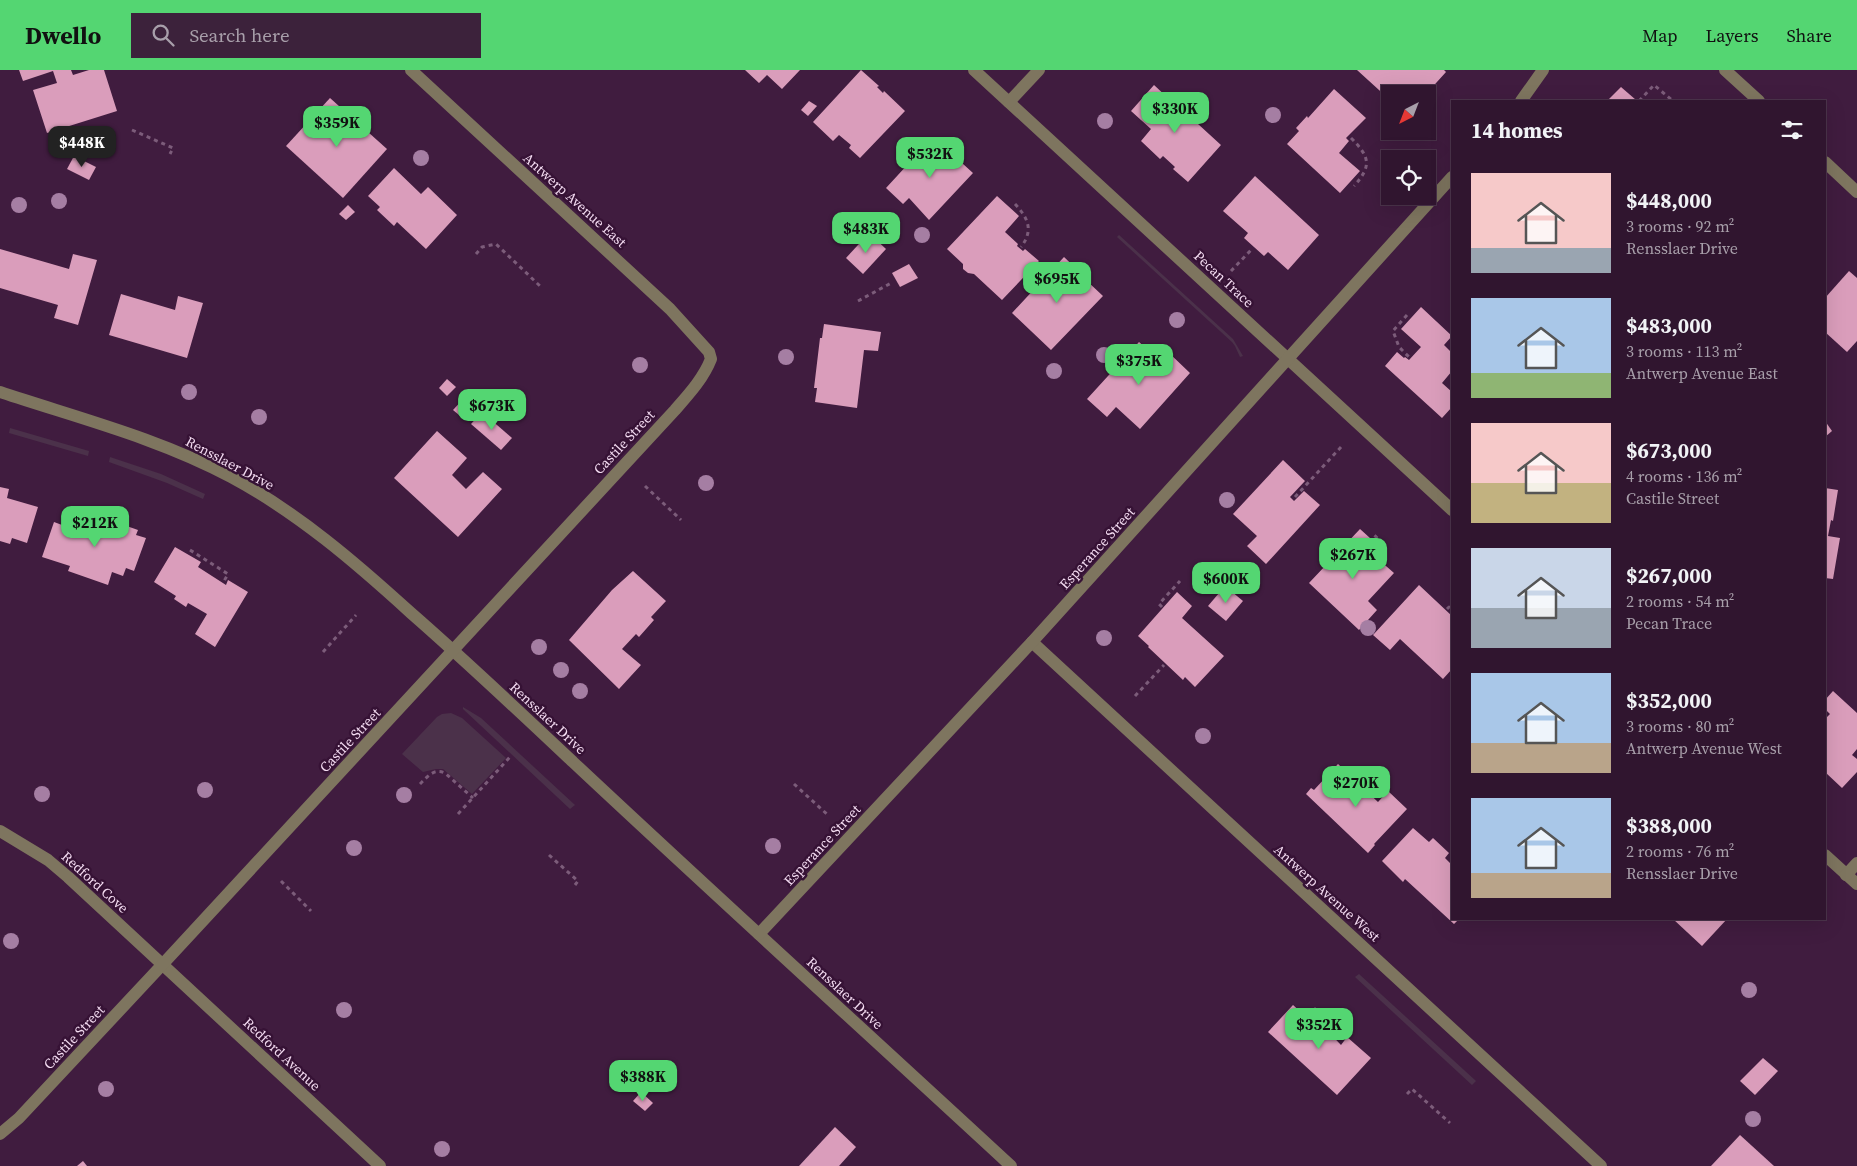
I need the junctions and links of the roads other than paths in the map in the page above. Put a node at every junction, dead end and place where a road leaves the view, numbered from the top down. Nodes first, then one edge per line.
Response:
1 (411, 70) edge
2 (974, 70) edge
3 (1039, 70) edge
4 (1543, 70) edge
5 (1725, 70) edge
6 (1522, 100) edge
7 (1758, 100) edge
8 (1009, 102) junction
9 (1826, 163) edge
10 (1451, 178) edge
11 (1857, 192) edge
12 (711, 359) joint
13 (1288, 359) junction
14 (0, 392) edge
15 (1451, 509) edge
16 (1032, 642) junction
17 (453, 650) junction
18 (0, 832) edge
19 (1826, 856) edge
20 (1857, 863) edge
21 (1846, 875) junction
22 (1857, 884) edge
23 (759, 934) junction
24 (162, 965) junction
25 (0, 1134) edge
26 (380, 1166) edge
27 (1011, 1166) edge
28 (1601, 1166) edge

1 - 12 street, Antwerp Avenue East
2 - 8 street, Pecan Trace
3 - 8 street
4 - 6 street
5 - 7 street
8 - 13 street, Pecan Trace
9 - 11 street
10 - 13 street, Esperance Street
12 - 17 street, Castile Street
13 - 15 street, Pecan Trace
13 - 16 street, Esperance Street
14 - 17 street, Rensslaer Drive
16 - 23 street, Esperance Street
16 - 28 street, Antwerp Avenue West
17 - 23 street, Rensslaer Drive
17 - 24 street, Castile Street
18 - 24 street, Redford Cove
19 - 21 street
20 - 21 street
21 - 22 street
23 - 27 street, Rensslaer Drive
24 - 25 street, Castile Street
24 - 26 street, Redford Avenue

